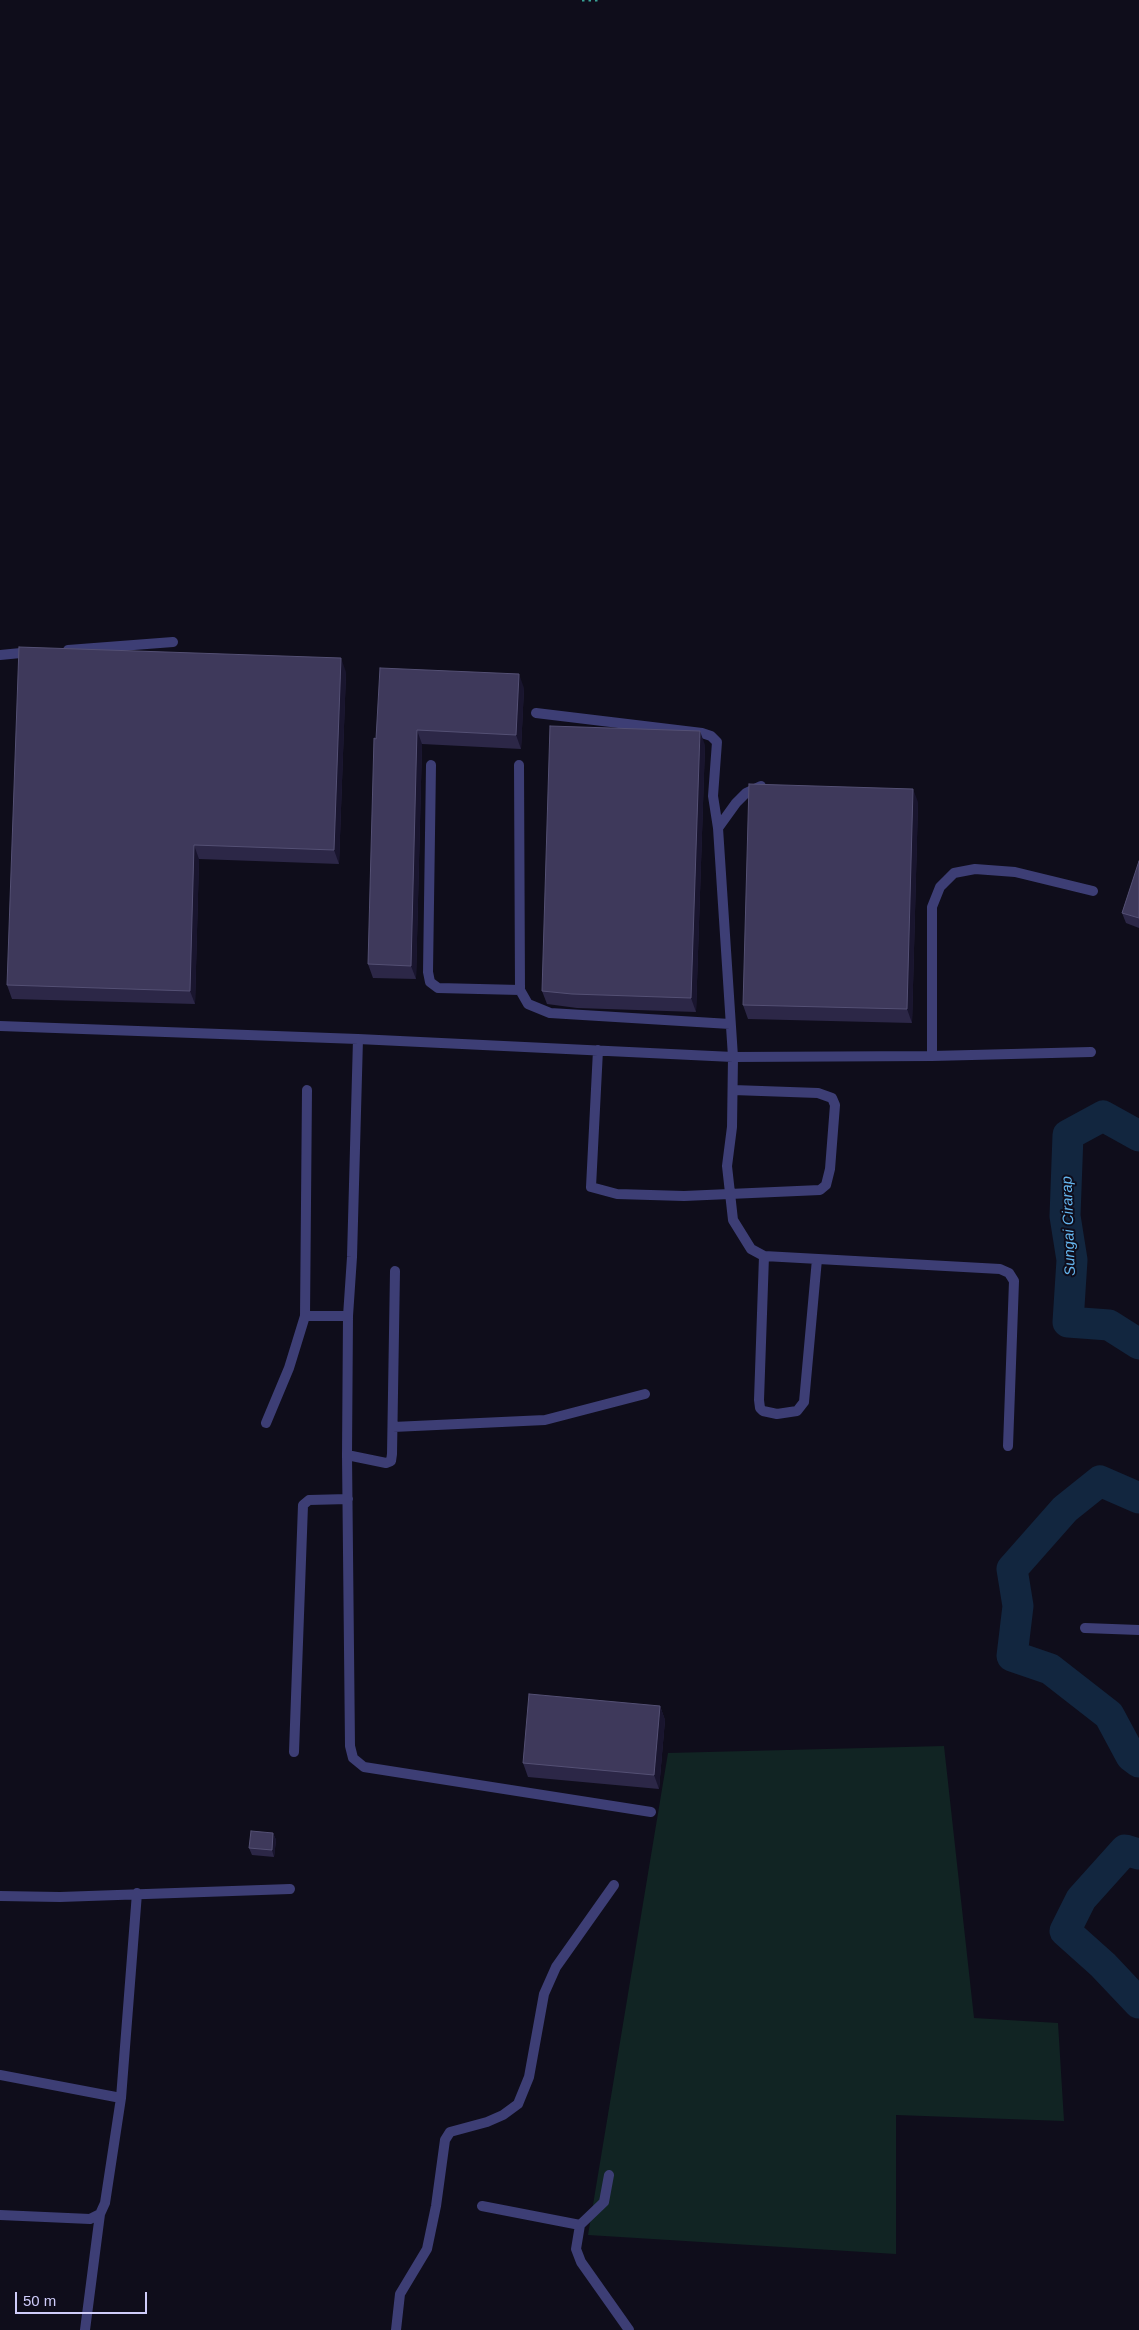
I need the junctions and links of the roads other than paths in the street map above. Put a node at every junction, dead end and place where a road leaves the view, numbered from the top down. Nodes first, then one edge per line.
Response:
1 (173, 642) dead end
2 (58, 651) edge
3 (38, 652) edge
4 (0, 655) edge
5 (536, 713) dead end
6 (431, 765) dead end
7 (519, 765) dead end
8 (775, 787) edge
9 (718, 828) junction
10 (1093, 891) dead end
11 (520, 990) junction
12 (730, 1024) junction
13 (0, 1026) edge
14 (358, 1039) junction
15 (598, 1050) junction
16 (1091, 1052) dead end
17 (932, 1056) junction
18 (733, 1057) junction
19 (307, 1090) dead end
20 (733, 1090) junction
21 (729, 1194) junction
22 (764, 1256) junction
23 (817, 1258) junction
24 (395, 1271) dead end
25 (305, 1316) junction
26 (348, 1316) junction
27 (645, 1394) dead end
28 (266, 1423) dead end
29 (393, 1426) junction
30 (1008, 1446) dead end
31 (347, 1455) junction
32 (348, 1499) junction
33 (1085, 1628) dead end
34 (1139, 1630) edge
35 (294, 1752) dead end
36 (651, 1812) dead end
37 (614, 1885) dead end
38 (290, 1889) dead end
39 (137, 1893) junction
40 (0, 1896) edge
41 (0, 2075) edge
42 (121, 2098) junction
43 (608, 2175) dead end
44 (482, 2206) dead end
45 (100, 2214) junction
46 (0, 2215) edge
47 (580, 2225) junction
48 (86, 2330) edge
49 (396, 2330) edge
50 (629, 2330) edge

1 - 2 lane
3 - 4 lane
5 - 9 lane
6 - 11 lane
7 - 11 lane
8 - 9 lane
9 - 12 lane
10 - 17 lane
11 - 12 lane
12 - 18 lane
13 - 14 lane
14 - 15 lane
14 - 26 lane
15 - 18 lane
15 - 21 lane
16 - 17 lane
17 - 18 lane
18 - 20 lane
19 - 25 lane
20 - 21 lane
20 - 21 lane
21 - 22 lane
22 - 23 lane
22 - 23 lane
23 - 30 lane
24 - 29 lane
25 - 26 lane
25 - 28 lane
26 - 31 lane
27 - 29 lane
29 - 31 lane
31 - 32 lane
32 - 35 lane
32 - 36 lane
33 - 34 lane
37 - 49 lane
38 - 39 lane
39 - 40 lane
39 - 42 lane
41 - 42 lane
42 - 45 lane
43 - 47 lane
44 - 47 lane
45 - 46 lane
45 - 48 lane
47 - 50 lane

